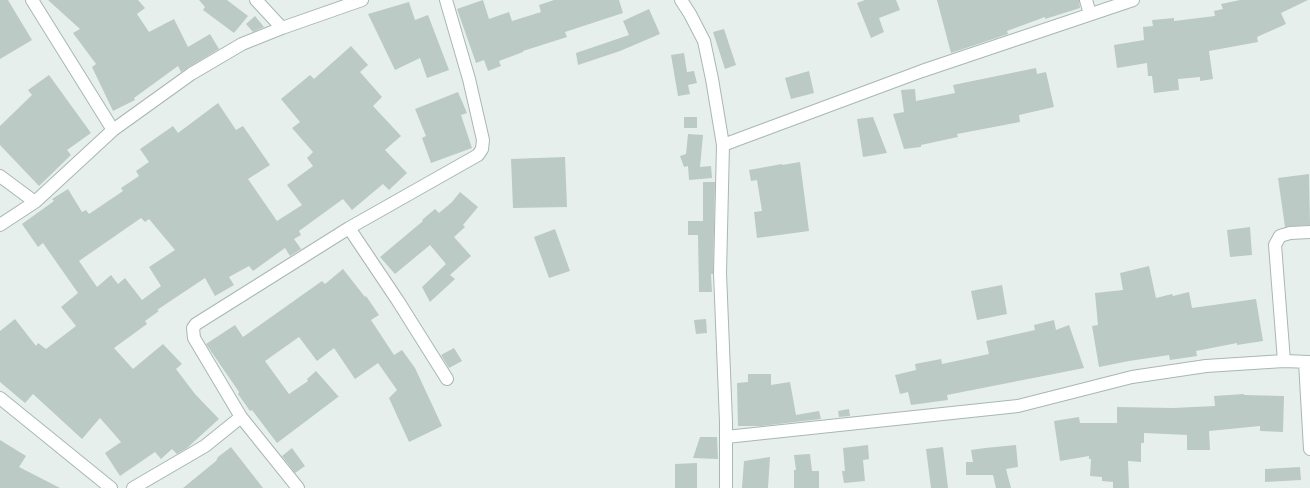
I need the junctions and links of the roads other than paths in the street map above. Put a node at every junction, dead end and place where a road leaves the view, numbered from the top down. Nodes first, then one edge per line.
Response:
1 (32, 0) edge
2 (256, 0) edge
3 (362, 0) edge
4 (446, 0) edge
5 (682, 0) edge
6 (1086, 0) edge
7 (1133, 0) edge
8 (1090, 14) junction
9 (282, 28) junction
10 (113, 130) junction
11 (723, 145) junction
12 (0, 176) edge
13 (34, 202) junction
14 (0, 225) edge
15 (349, 228) junction
16 (1310, 232) edge
17 (1284, 361) junction
18 (1308, 362) edge
19 (447, 379) dead end
20 (0, 398) edge
21 (241, 417) junction
22 (726, 437) junction
23 (1310, 449) edge
24 (111, 488) edge
25 (133, 488) edge
26 (298, 488) edge
27 (726, 488) edge

1 - 10 street
2 - 9 street
3 - 9 street
4 - 15 street
5 - 11 street
6 - 8 street
7 - 8 street
8 - 11 street
9 - 10 street
10 - 13 street
11 - 22 street
12 - 13 street
13 - 14 street
15 - 19 street
15 - 21 street
16 - 17 street
17 - 18 street
17 - 22 street
18 - 23 street
20 - 24 street
21 - 25 street
21 - 26 street
22 - 27 street

